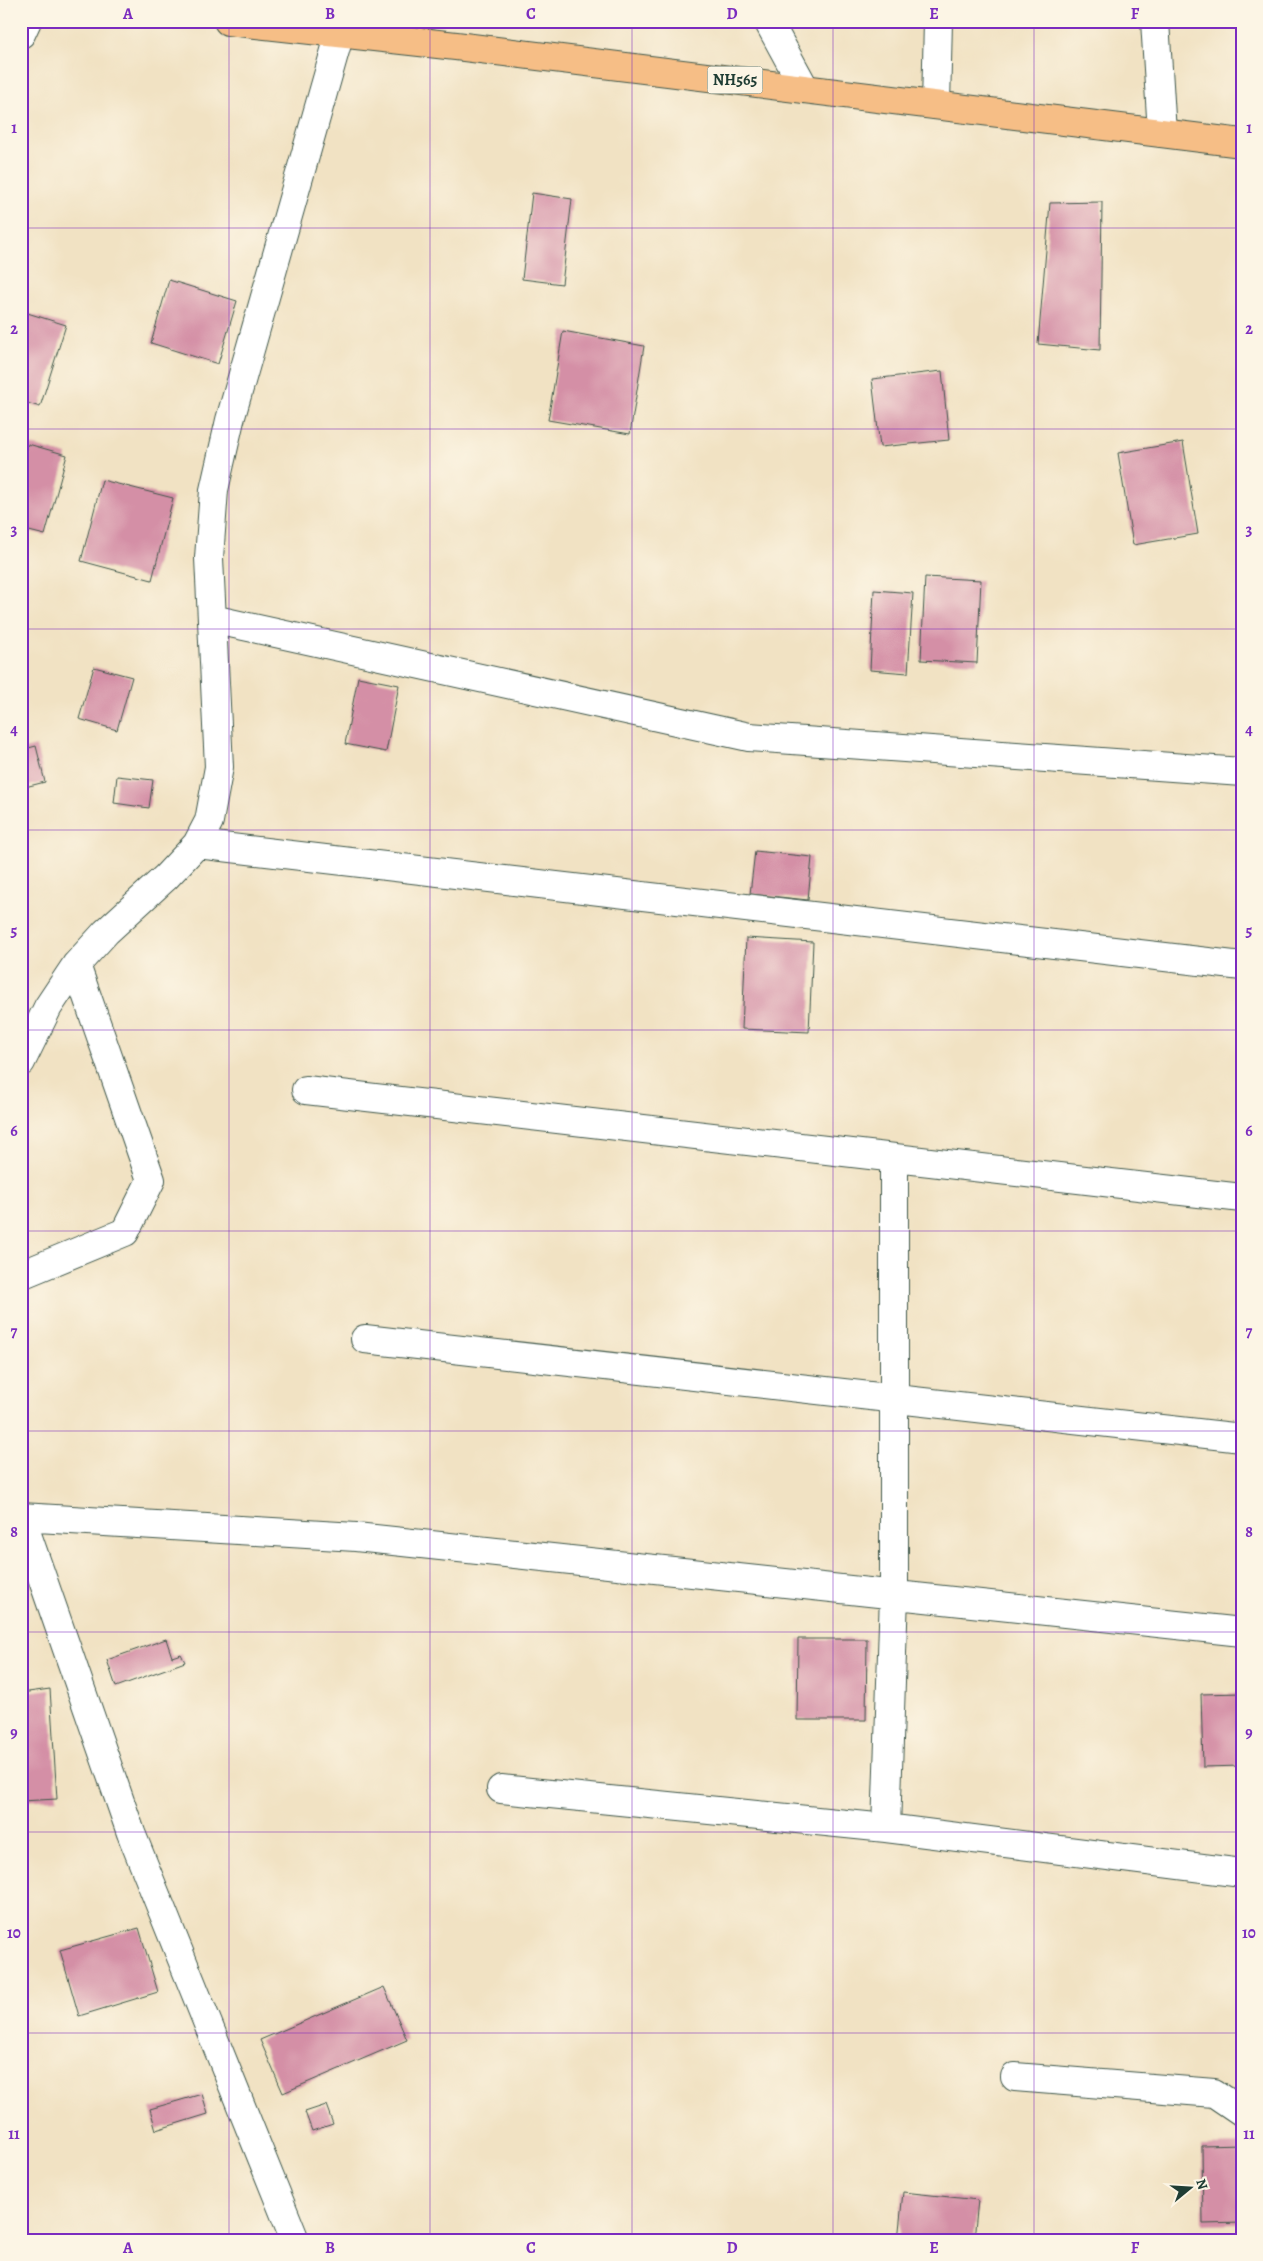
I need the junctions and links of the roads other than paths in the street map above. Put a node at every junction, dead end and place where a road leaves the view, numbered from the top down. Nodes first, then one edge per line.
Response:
1 (27, 21) edge
2 (228, 21) edge
3 (768, 21) edge
4 (938, 21) edge
5 (1155, 21) edge
6 (21, 34) edge
7 (340, 34) junction
8 (805, 89) junction
9 (936, 105) junction
10 (1162, 134) junction
11 (1242, 143) edge
12 (212, 619) junction
13 (1242, 772) edge
14 (197, 844) junction
15 (76, 965) junction
16 (1242, 966) edge
17 (21, 1062) edge
18 (306, 1090) dead end
19 (894, 1158) junction
20 (1242, 1198) edge
21 (21, 1276) edge
22 (365, 1340) dead end
23 (894, 1399) junction
24 (1242, 1438) edge
25 (21, 1517) edge
26 (894, 1594) junction
27 (1242, 1632) edge
28 (501, 1789) dead end
29 (886, 1828) junction
30 (1242, 1873) edge
31 (1015, 2077) dead end
32 (1242, 2112) edge
33 (295, 2240) edge

1 - 6 street
2 - 7 highway, NH565
3 - 8 street
4 - 9 street
5 - 10 street
7 - 8 highway, NH565
7 - 12 street
8 - 9 highway, NH565
9 - 10 highway, NH565
10 - 11 highway, NH565
12 - 13 street
12 - 14 street
14 - 15 street
14 - 16 street
15 - 17 street
15 - 21 street
18 - 19 street
19 - 20 street
19 - 23 street
22 - 23 street
23 - 24 street
23 - 26 street
25 - 26 street
25 - 33 street
26 - 27 street
26 - 29 street
28 - 29 street
29 - 30 street
31 - 32 street

